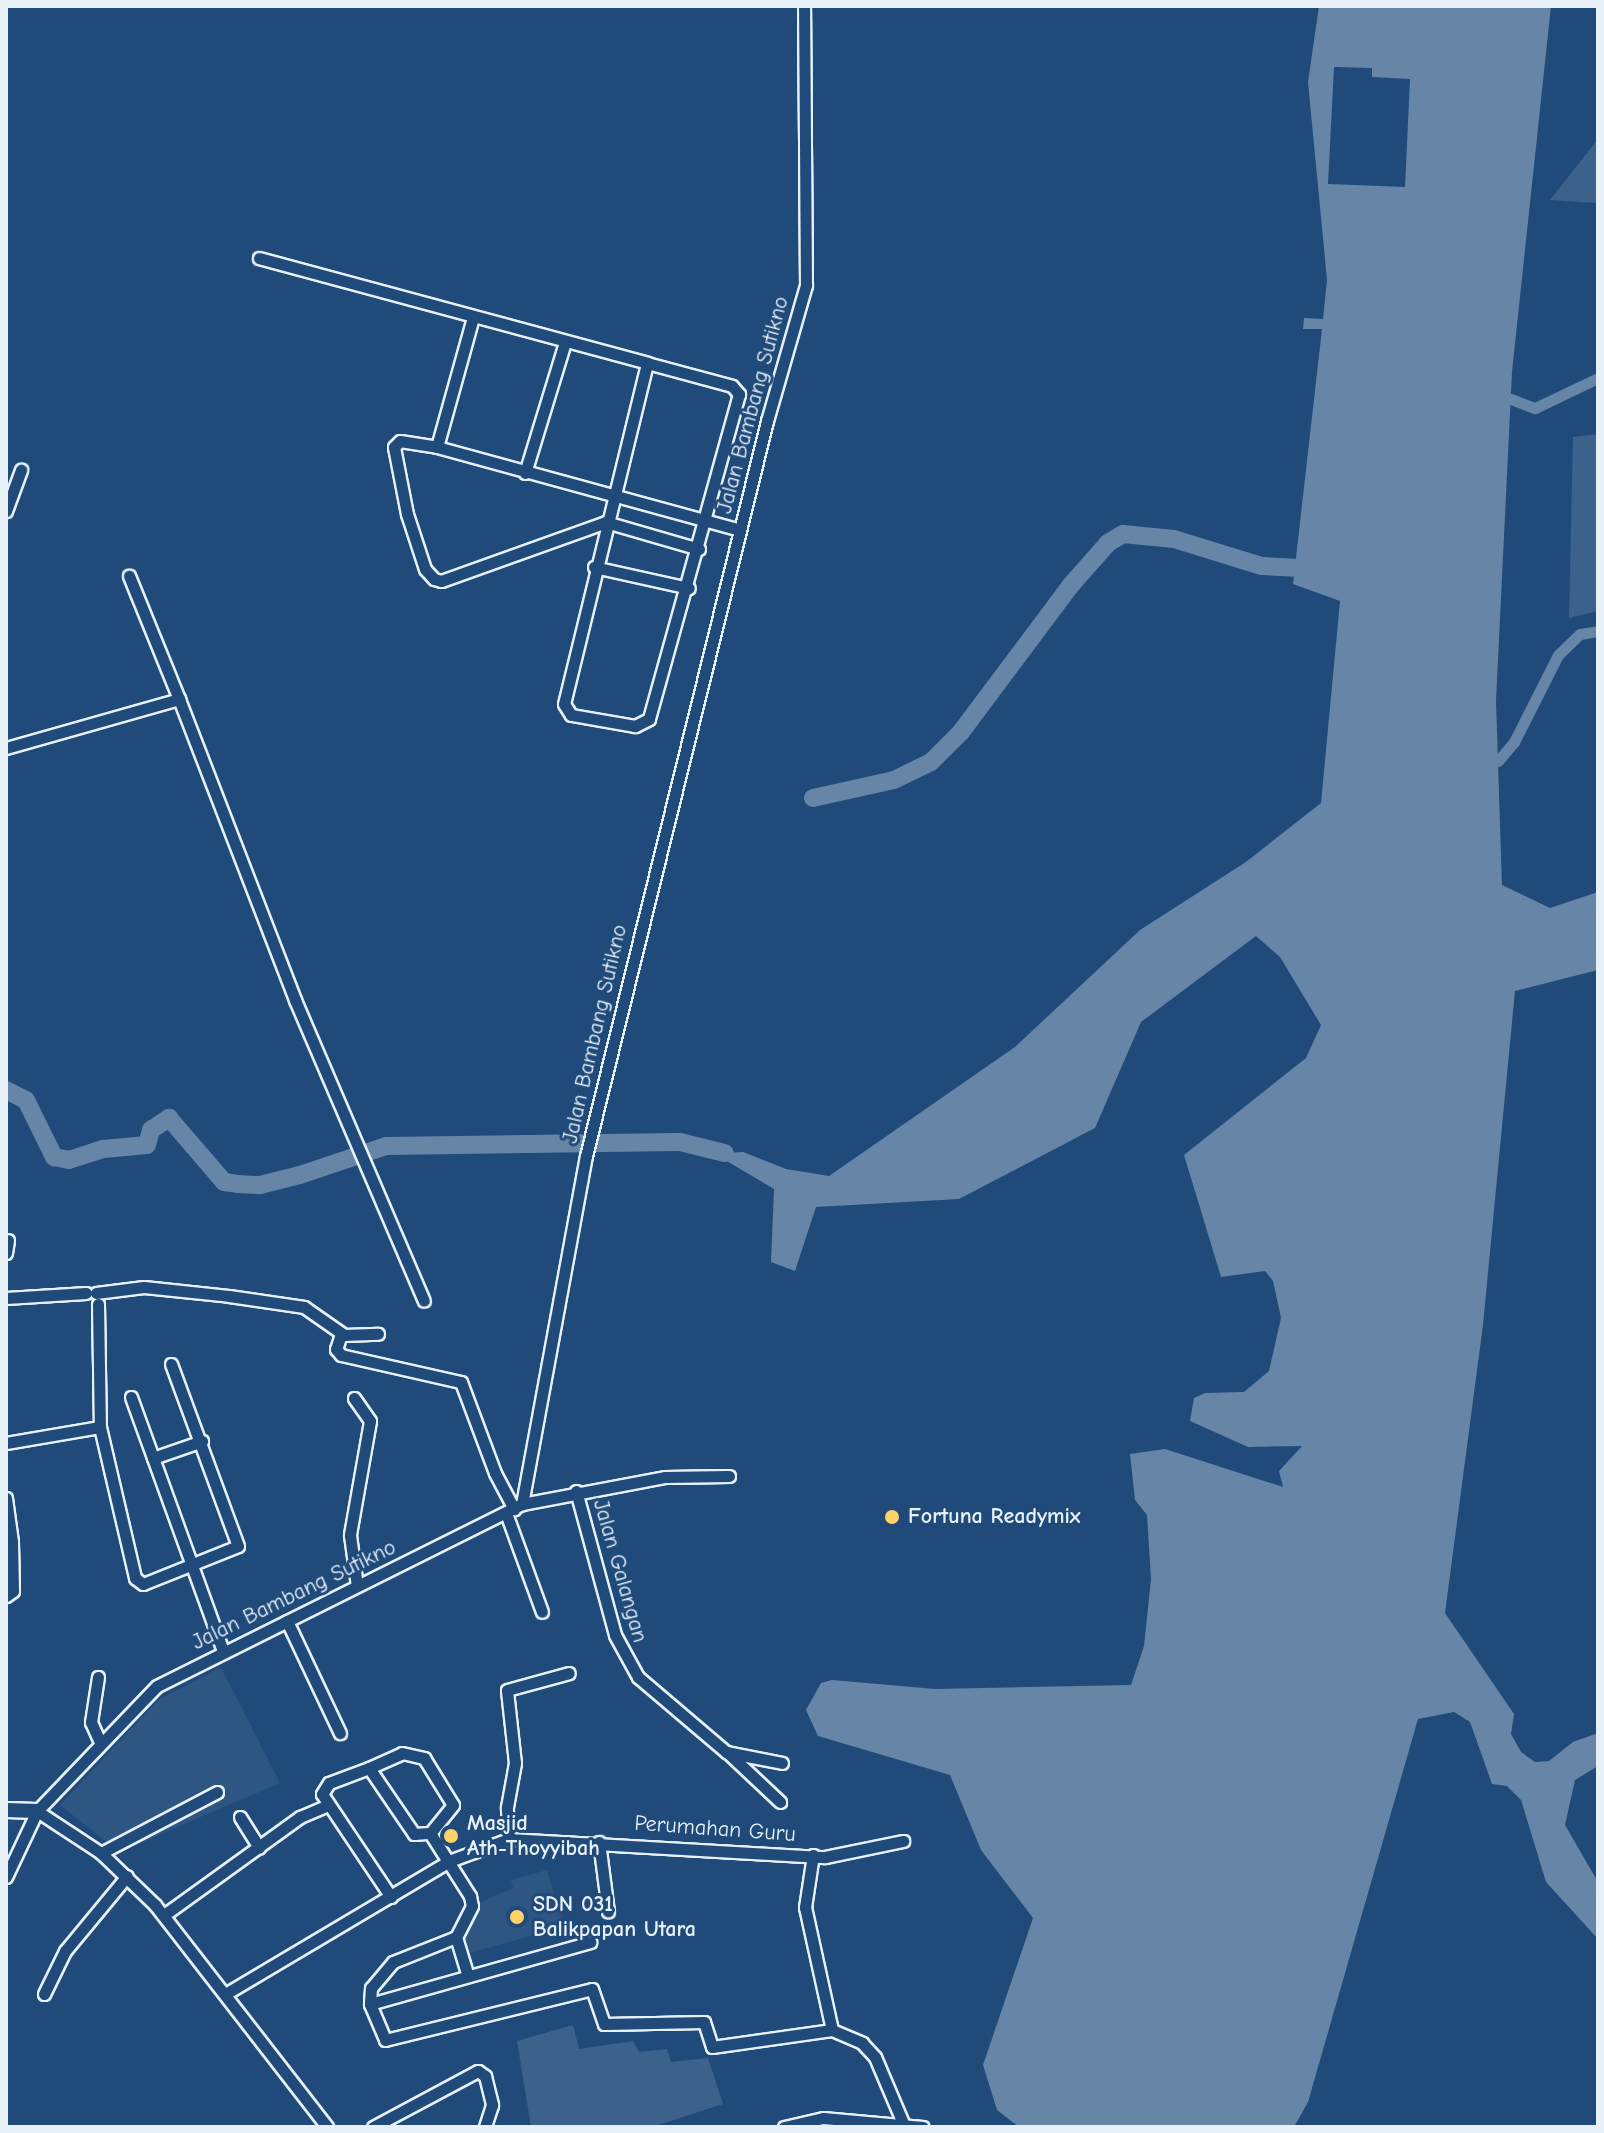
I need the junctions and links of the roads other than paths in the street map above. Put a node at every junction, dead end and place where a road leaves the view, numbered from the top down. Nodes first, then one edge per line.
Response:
1 (804, 6) edge
2 (259, 258) dead end
3 (473, 317) junction
4 (565, 342) junction
5 (647, 363) junction
6 (437, 447) junction
7 (21, 470) dead end
8 (525, 473) junction
9 (615, 493) junction
10 (6, 511) edge
11 (707, 521) junction
12 (606, 522) junction
13 (740, 530) junction
14 (699, 549) junction
15 (594, 567) junction
16 (129, 576) dead end
17 (689, 588) junction
18 (179, 699) junction
19 (6, 748) edge
20 (8, 1240) dead end
21 (6, 1253) edge
22 (93, 1297) junction
23 (6, 1298) edge
24 (424, 1301) dead end
25 (341, 1334) junction
26 (378, 1334) dead end
27 (171, 1364) dead end
28 (131, 1397) dead end
29 (354, 1398) dead end
30 (100, 1427) junction
31 (202, 1441) junction
32 (6, 1443) edge
33 (153, 1458) junction
34 (729, 1476) dead end
35 (576, 1491) junction
36 (6, 1498) edge
37 (514, 1508) junction
38 (9, 1543) edge
39 (192, 1568) junction
40 (357, 1586) junction
41 (6, 1596) edge
42 (542, 1612) dead end
43 (287, 1621) junction
44 (223, 1651) junction
45 (569, 1673) dead end
46 (98, 1677) dead end
47 (340, 1733) dead end
48 (100, 1742) junction
49 (726, 1752) junction
50 (782, 1763) dead end
51 (369, 1768) junction
52 (217, 1792) dead end
53 (780, 1802) dead end
54 (328, 1805) junction
55 (6, 1810) edge
56 (37, 1811) junction
57 (240, 1817) dead end
58 (430, 1833) junction
59 (509, 1839) junction
60 (903, 1841) dead end
61 (599, 1842) junction
62 (259, 1848) junction
63 (101, 1853) junction
64 (813, 1855) junction
65 (449, 1861) junction
66 (127, 1876) junction
67 (6, 1877) edge
68 (391, 1897) junction
69 (608, 1911) dead end
70 (164, 1915) junction
71 (456, 1937) junction
72 (590, 1942) dead end
73 (467, 1974) junction
74 (227, 1993) junction
75 (44, 1994) dead end
76 (370, 2004) junction
77 (832, 2030) junction
78 (903, 2123) junction
79 (327, 2127) edge
80 (373, 2127) edge
81 (485, 2127) edge
82 (784, 2127) edge
83 (923, 2127) edge

1 - 13 street, Jalan Bambang Sutikno
2 - 3 street
3 - 4 street
3 - 6 street
4 - 5 street
4 - 8 street
5 - 9 street
5 - 11 street
6 - 8 street
6 - 12 street
7 - 10 street
8 - 9 street
9 - 11 street
9 - 12 street
11 - 13 street
11 - 14 street
12 - 14 street
12 - 15 street
13 - 37 street, Jalan Bambang Sutikno
14 - 17 street
15 - 17 street
15 - 17 street
16 - 18 street
18 - 19 street
18 - 24 street
20 - 21 street
22 - 23 street
22 - 25 street
22 - 30 street
25 - 26 street
25 - 37 street
27 - 31 street
28 - 33 street
29 - 40 street
30 - 32 street
30 - 39 street
31 - 33 street
31 - 39 street
33 - 39 street
34 - 35 street
35 - 37 street
35 - 49 street, Jalan Galangan
36 - 38 street
37 - 40 street, Jalan Bambang Sutikno
37 - 42 street
38 - 41 street
39 - 44 street
40 - 43 street, Jalan Bambang Sutikno
43 - 44 street, Jalan Bambang Sutikno
43 - 47 street
44 - 48 street, Jalan Bambang Sutikno
45 - 59 street
46 - 48 street
48 - 56 street, Jalan Bambang Sutikno
49 - 50 street, Jalan Galangan
49 - 53 street
51 - 54 street
51 - 58 street
51 - 58 street
52 - 63 street
54 - 62 street
54 - 68 street
55 - 56 main road
56 - 63 street
56 - 67 street, Jalan Bambang Sutikno
57 - 62 street
58 - 65 street
59 - 61 street, Perumahan Guru
59 - 65 street, Perumahan Guru
60 - 64 street, Perumahan Guru
61 - 64 street, Perumahan Guru
61 - 69 street
62 - 70 street
63 - 66 street
64 - 77 street
65 - 68 street, Perumahan Guru
65 - 71 street
66 - 70 street
66 - 75 street
68 - 74 street, Perumahan Guru
70 - 74 street
71 - 73 street
71 - 76 street
72 - 73 street
73 - 76 street
74 - 79 street
76 - 77 street
77 - 78 street
78 - 82 street
78 - 83 street
80 - 81 street

